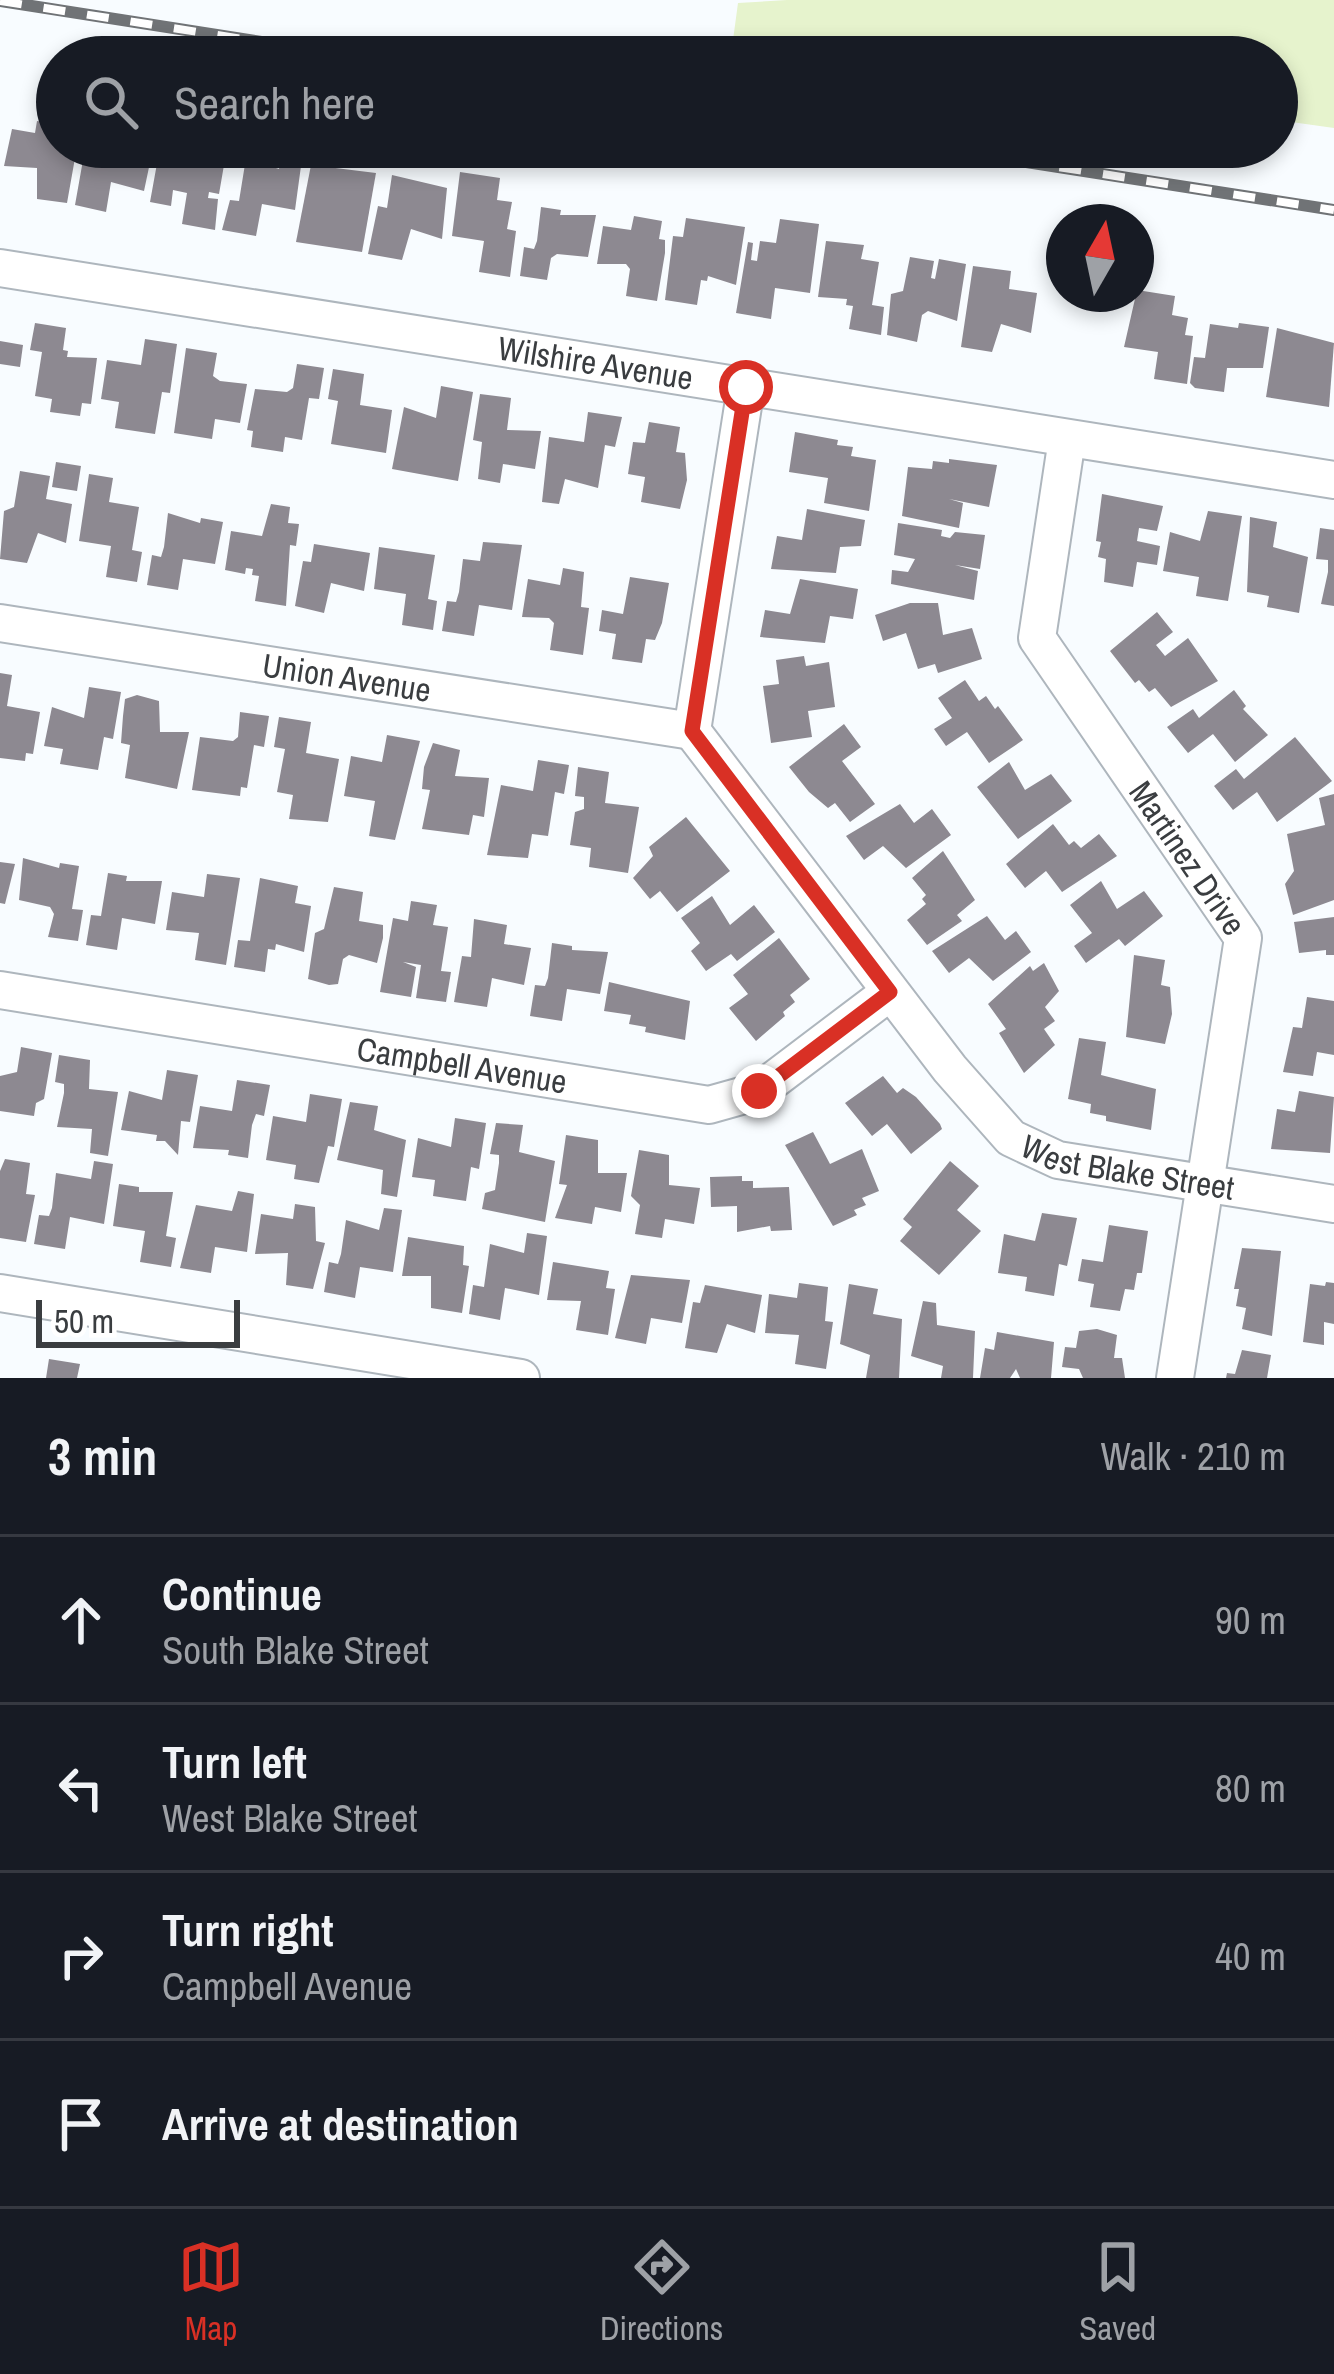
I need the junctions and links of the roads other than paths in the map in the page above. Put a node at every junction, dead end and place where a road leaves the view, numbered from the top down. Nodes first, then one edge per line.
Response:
1 (0, 268) edge
2 (746, 387) junction
3 (1067, 439) junction
4 (1334, 481) edge
5 (0, 622) edge
6 (692, 731) junction
7 (0, 990) edge
8 (890, 992) junction
9 (1206, 1183) junction
10 (1334, 1204) edge
11 (0, 1293) edge
12 (521, 1378) edge
13 (1174, 1378) edge

1 - 2 street, Wilshire Avenue
2 - 3 street, Wilshire Avenue
2 - 6 street
3 - 4 street, Wilshire Avenue
3 - 9 street, Martinez Drive
5 - 6 street, Union Avenue
6 - 8 street, West Blake Street
7 - 8 street, Campbell Avenue
8 - 9 street, West Blake Street
9 - 10 street, West Blake Street
9 - 13 street, Martinez Drive
11 - 12 street

